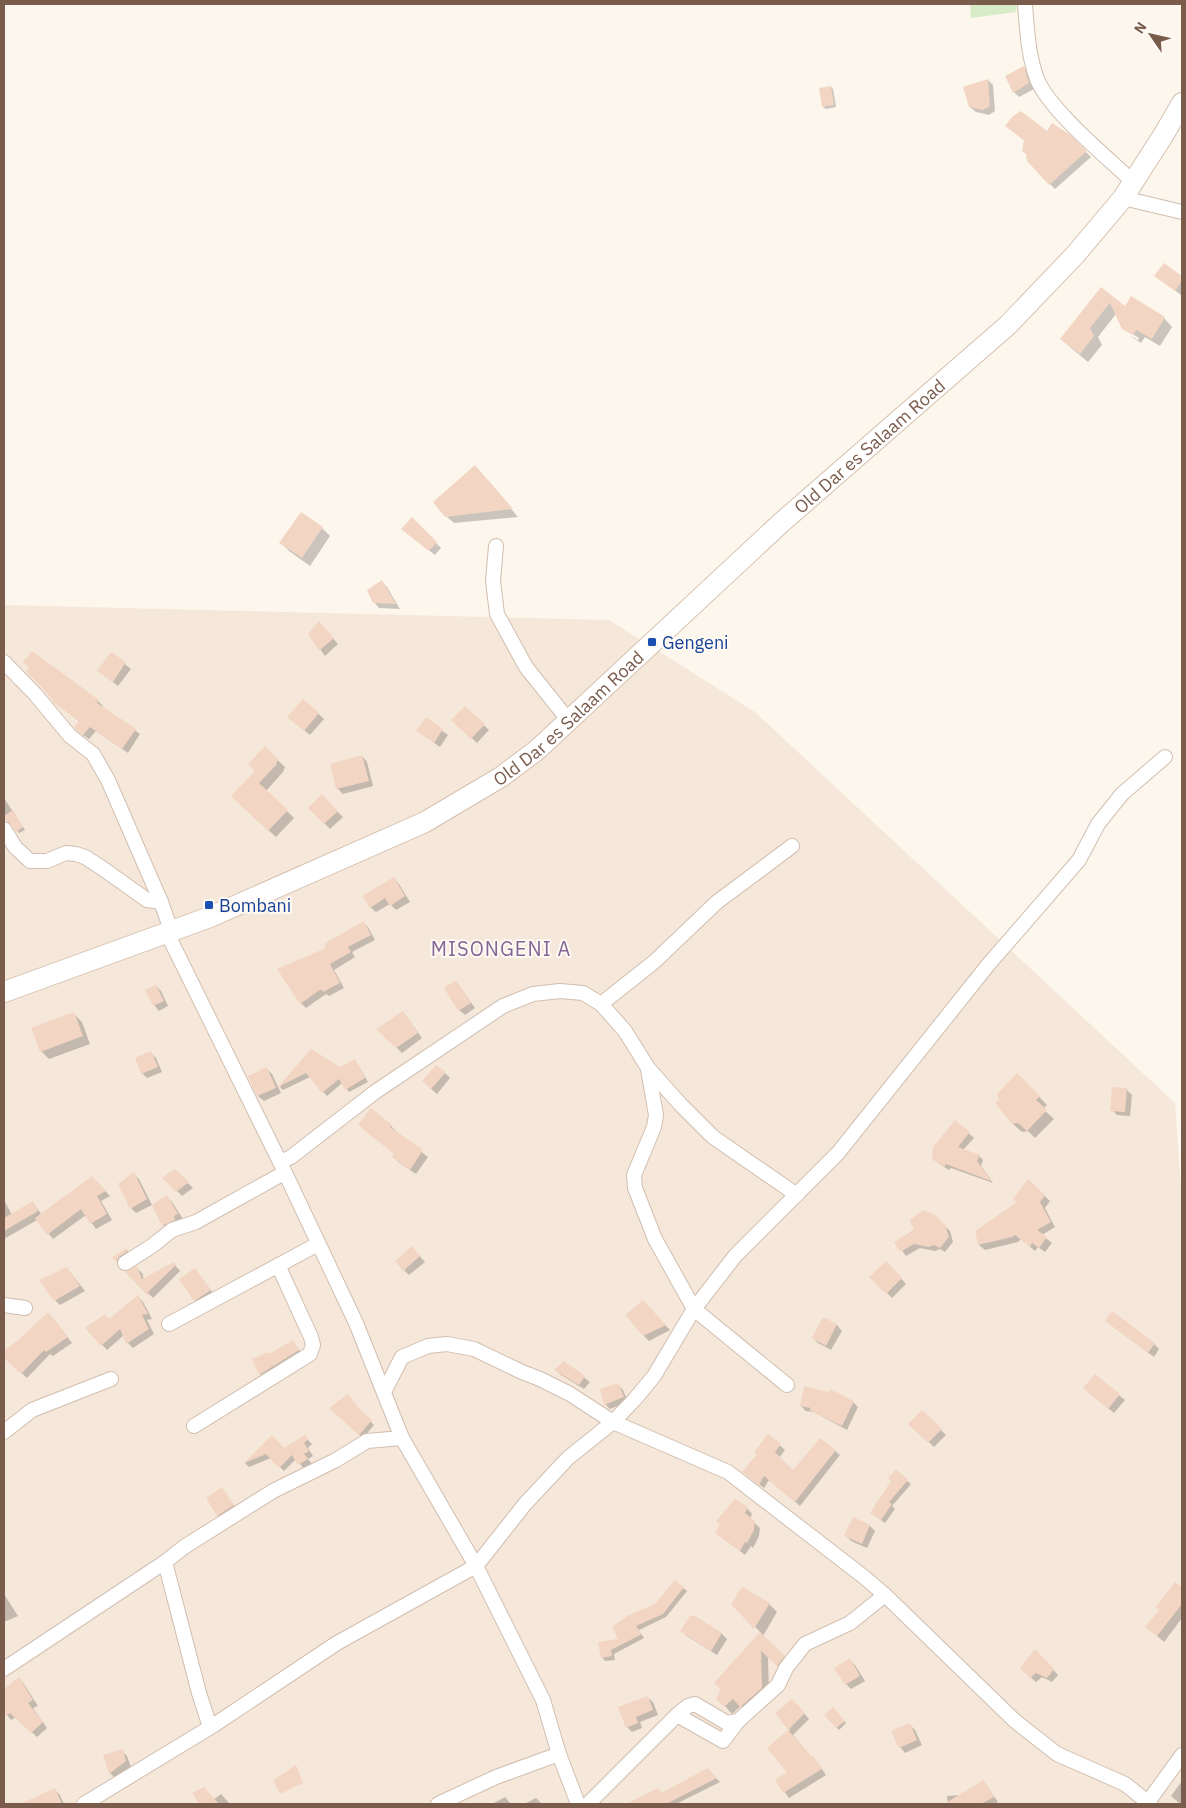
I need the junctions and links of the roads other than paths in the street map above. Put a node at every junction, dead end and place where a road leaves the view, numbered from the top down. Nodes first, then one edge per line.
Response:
1 (1025, 4) edge
2 (1182, 103) edge
3 (1128, 190) junction
4 (1182, 212) edge
5 (496, 546) dead end
6 (4, 662) edge
7 (569, 721) junction
8 (1165, 757) dead end
9 (4, 829) edge
10 (792, 846) dead end
11 (161, 902) junction
12 (169, 932) junction
13 (4, 992) edge
14 (601, 1004) junction
15 (648, 1068) junction
16 (282, 1168) junction
17 (797, 1194) junction
18 (318, 1244) junction
19 (125, 1262) dead end
20 (278, 1265) junction
21 (4, 1305) edge
22 (25, 1308) dead end
23 (694, 1309) junction
24 (169, 1324) dead end
25 (111, 1379) dead end
26 (788, 1385) dead end
27 (384, 1392) junction
28 (613, 1422) junction
29 (194, 1426) dead end
30 (4, 1432) edge
31 (402, 1438) junction
32 (165, 1562) junction
33 (476, 1566) junction
34 (885, 1595) junction
35 (4, 1669) edge
36 (210, 1727) junction
37 (559, 1754) junction
38 (1182, 1755) edge
39 (1149, 1803) edge
40 (84, 1804) edge
41 (438, 1804) edge
42 (578, 1804) edge
43 (588, 1804) edge

1 - 3 street
2 - 3 street, Old Dar es Salaam Road
3 - 4 street
3 - 7 street, Old Dar es Salaam Road
5 - 7 street
6 - 11 street
7 - 12 street, Old Dar es Salaam Road
8 - 17 street
9 - 11 street
10 - 14 street
11 - 12 street
12 - 13 street, Old Dar es Salaam Road
12 - 16 street
14 - 15 street
14 - 16 street
15 - 17 street
15 - 23 street
16 - 18 street
16 - 19 street
17 - 23 street
18 - 20 street
18 - 27 street
20 - 24 street
20 - 29 street
21 - 22 street
23 - 26 street
23 - 28 street
25 - 30 street
27 - 28 street
27 - 31 street
28 - 33 street
28 - 34 street
31 - 32 street
31 - 33 street
32 - 35 street
32 - 36 street
33 - 36 street
33 - 37 street
34 - 39 street
34 - 43 street
36 - 40 street
37 - 41 street
37 - 42 street
38 - 39 street

